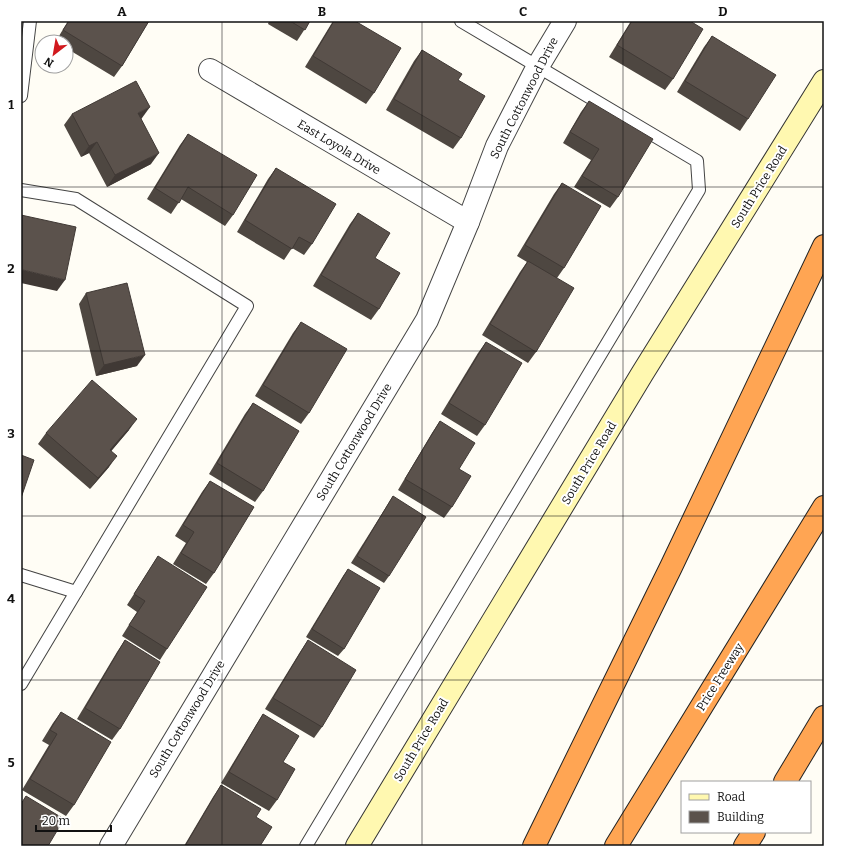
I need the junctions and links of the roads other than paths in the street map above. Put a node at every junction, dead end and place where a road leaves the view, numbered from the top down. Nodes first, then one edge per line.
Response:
1 (30, 21) edge
2 (461, 21) edge
3 (565, 21) edge
4 (538, 66) junction
5 (210, 70) dead end
6 (824, 81) edge
7 (21, 96) edge
8 (21, 190) edge
9 (468, 222) junction
10 (824, 246) edge
11 (824, 507) edge
12 (21, 575) edge
13 (76, 592) junction
14 (21, 684) edge
15 (824, 717) edge
16 (785, 781) edge
17 (753, 833) edge
18 (111, 846) edge
19 (306, 846) edge
20 (357, 846) edge
21 (534, 846) edge
22 (616, 846) edge
23 (745, 846) edge

1 - 7 lane
2 - 4 lane
3 - 4 street, South Cottonwood Drive
4 - 9 street, South Cottonwood Drive
4 - 19 lane
5 - 9 street, East Loyola Drive
6 - 20 main road, South Price Road
8 - 13 lane
9 - 18 street, South Cottonwood Drive
10 - 21 highway
11 - 22 highway, Price Freeway
12 - 13 lane
13 - 14 lane
15 - 16 highway
17 - 23 highway

